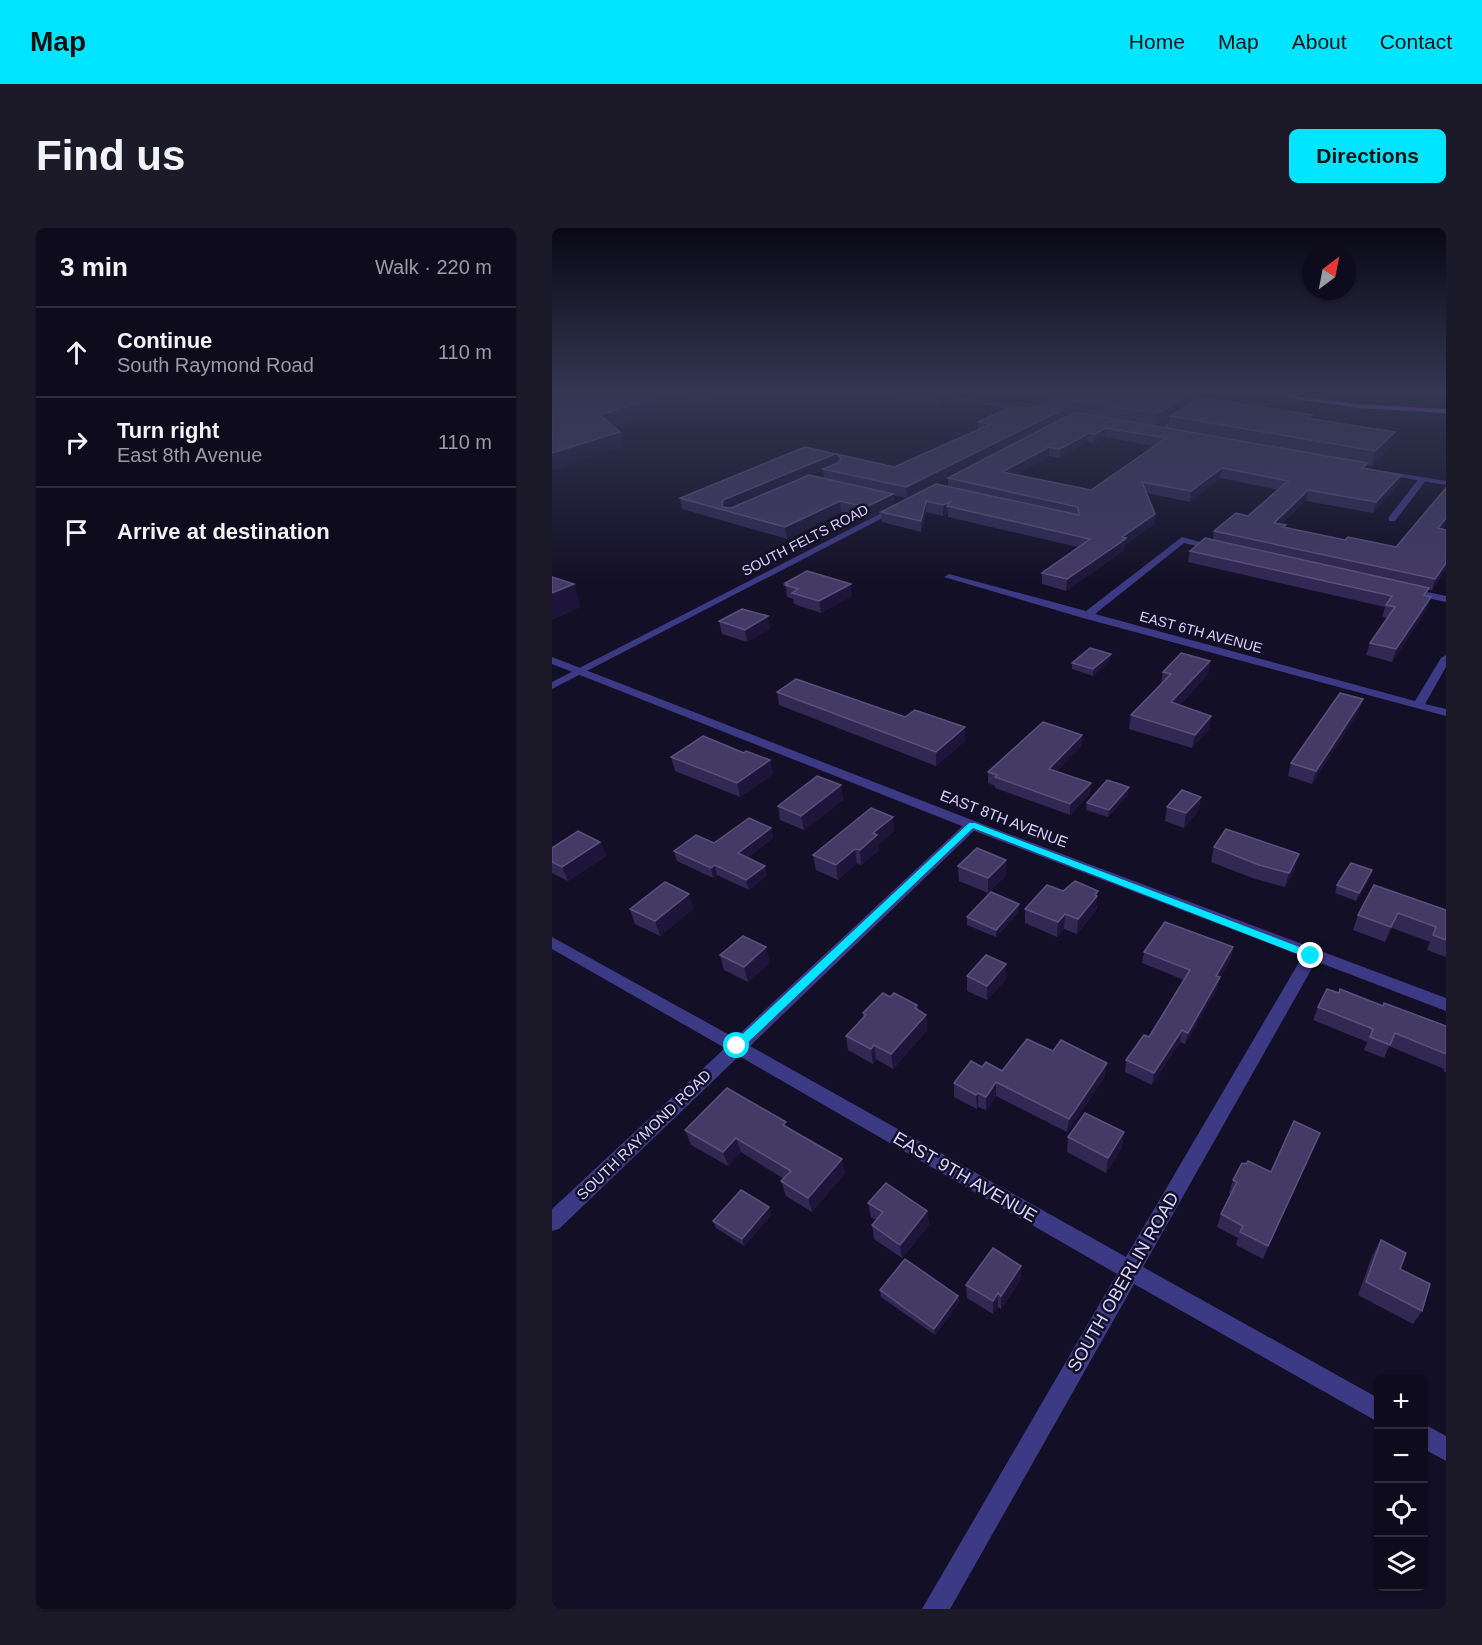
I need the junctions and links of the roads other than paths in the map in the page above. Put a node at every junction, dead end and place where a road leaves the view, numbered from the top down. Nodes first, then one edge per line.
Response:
1 (1373, 471) edge
2 (1423, 479) junction
3 (1446, 483) edge
4 (891, 500) edge
5 (1392, 519) dead end
6 (1228, 550) edge
7 (949, 577) dead end
8 (1400, 589) edge
9 (1446, 599) edge
10 (1086, 616) junction
11 (1446, 658) edge
12 (552, 660) edge
13 (581, 671) junction
14 (552, 686) edge
15 (1418, 705) junction
16 (1446, 713) edge
17 (972, 825) junction
18 (552, 942) edge
19 (1311, 956) junction
20 (1446, 1005) edge
21 (737, 1046) junction
22 (552, 1222) edge
23 (1129, 1271) junction
24 (1374, 1409) edge
25 (1428, 1438) edge
26 (1446, 1449) edge
27 (935, 1609) edge

1 - 2 street
2 - 3 street
2 - 5 street
4 - 13 street, SOUTH FELTS ROAD
6 - 10 street
7 - 10 street, EAST 6TH AVENUE
8 - 9 street
10 - 15 street, EAST 6TH AVENUE
11 - 15 street
12 - 13 street, EAST 8TH AVENUE
13 - 14 street, SOUTH FELTS ROAD
13 - 17 street, EAST 8TH AVENUE
15 - 16 street, EAST 6TH AVENUE
17 - 19 street, EAST 8TH AVENUE
17 - 21 street, SOUTH RAYMOND ROAD
18 - 21 street, EAST 9TH AVENUE
19 - 20 street, EAST 8TH AVENUE
19 - 23 street, SOUTH OBERLIN ROAD
21 - 22 street, SOUTH RAYMOND ROAD
21 - 23 street, EAST 9TH AVENUE
23 - 24 street, EAST 9TH AVENUE
23 - 27 street, SOUTH OBERLIN ROAD
25 - 26 street

